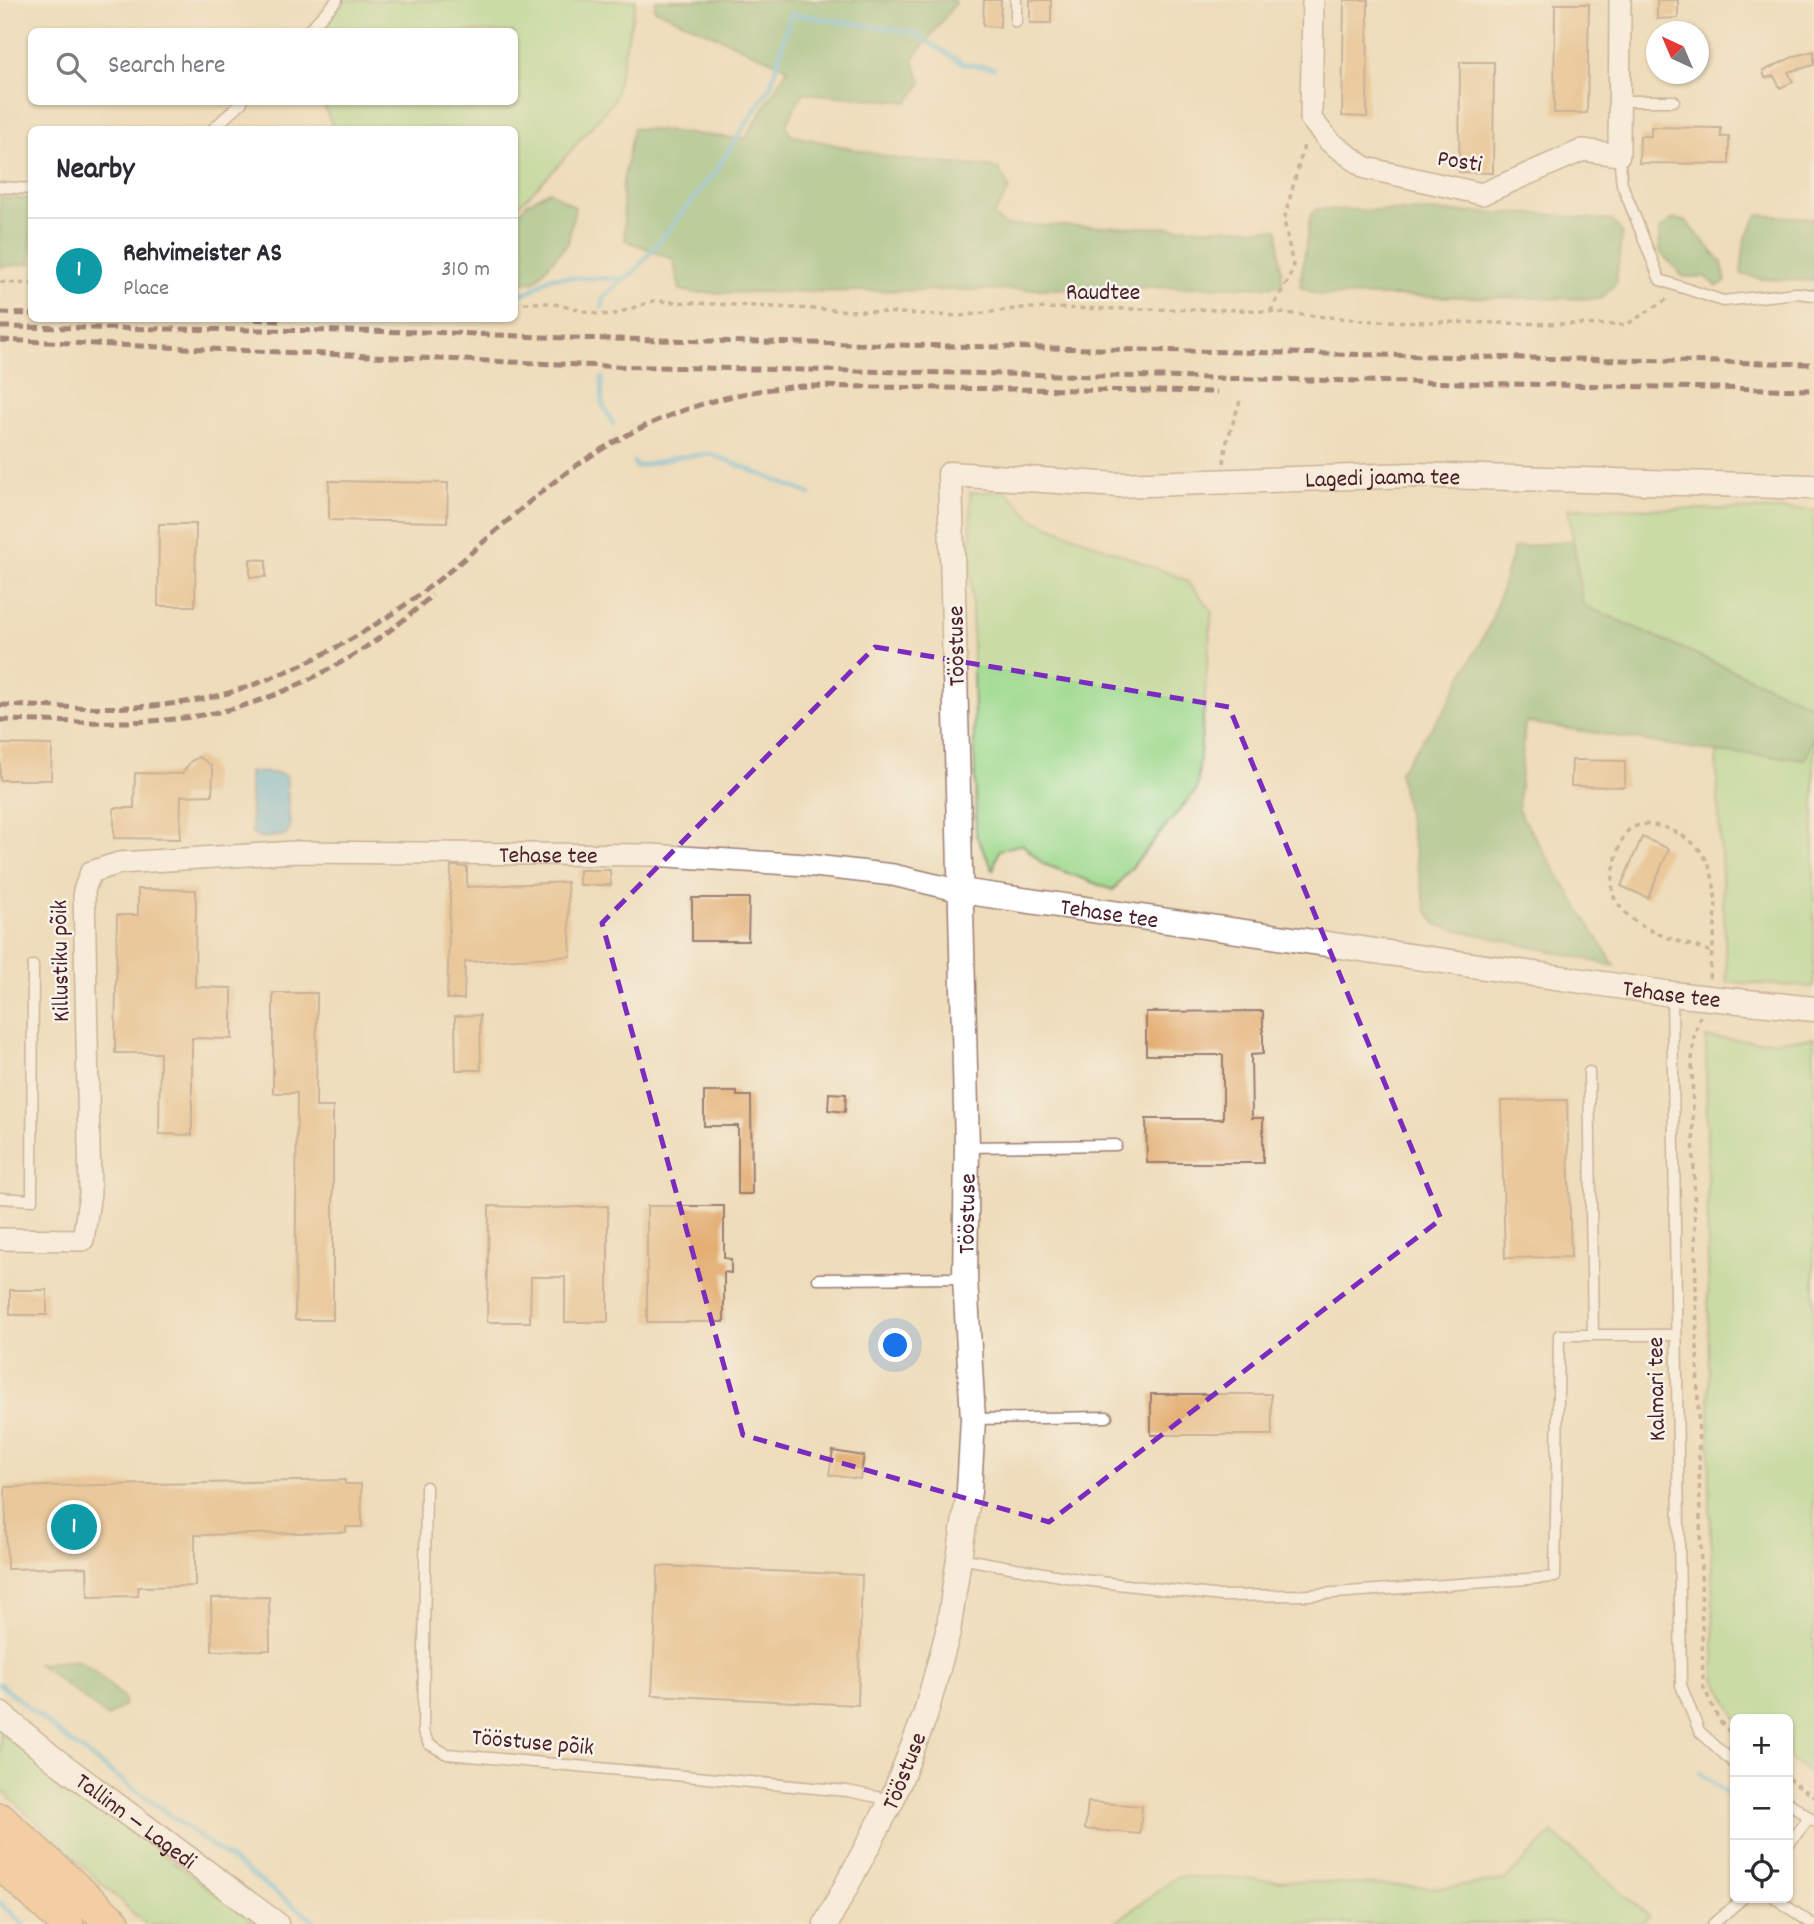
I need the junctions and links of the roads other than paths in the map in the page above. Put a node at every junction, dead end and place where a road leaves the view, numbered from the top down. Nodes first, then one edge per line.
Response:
1 (337, 0) edge
2 (1016, 0) edge
3 (1314, 0) edge
4 (1620, 0) edge
5 (1016, 22) dead end
6 (311, 28) edge
7 (1620, 101) junction
8 (1674, 101) dead end
9 (239, 105) edge
10 (216, 126) edge
11 (1619, 155) junction
12 (0, 187) edge
13 (28, 189) edge
14 (1814, 295) edge
15 (950, 474) joint
16 (1814, 487) edge
17 (404, 854) joint
18 (961, 891) junction
19 (33, 965) dead end
20 (1672, 994) junction
21 (1814, 1009) edge
22 (1589, 1072) dead end
23 (1116, 1145) dead end
24 (967, 1147) junction
25 (0, 1198) edge
26 (0, 1239) edge
27 (965, 1278) junction
28 (818, 1279) dead end
29 (1593, 1335) junction
30 (1676, 1335) junction
31 (1107, 1416) dead end
32 (972, 1419) junction
33 (426, 1487) dead end
34 (959, 1558) junction
35 (0, 1714) edge
36 (1730, 1759) edge
37 (892, 1800) junction
38 (1793, 1806) edge
39 (1811, 1819) edge
40 (0, 1820) edge
41 (1793, 1840) edge
42 (0, 1860) edge
43 (1737, 1903) edge
44 (1782, 1903) edge
45 (67, 1924) edge
46 (114, 1924) edge
47 (276, 1924) edge
48 (826, 1924) edge
49 (1713, 1924) edge
50 (1812, 1924) edge

1 - 6 lane
2 - 5 lane
3 - 11 street, Posti
4 - 7 street
7 - 8 lane
7 - 11 street
9 - 10 lane
11 - 14 lane
12 - 13 lane
15 - 16 street, Lagedi jaama tee
15 - 18 street, Tööstuse
17 - 18 street, Tehase tee
17 - 26 street, Killustiku põik
18 - 20 street, Tehase tee
18 - 24 street, Tööstuse
19 - 25 lane
20 - 21 street, Tehase tee
20 - 30 lane, Kalmari tee
22 - 29 lane
23 - 24 lane
24 - 27 street, Tööstuse
27 - 28 lane
27 - 32 street, Tööstuse
29 - 30 lane
29 - 34 lane
30 - 36 lane, Kalmari tee
31 - 32 lane
32 - 34 street, Tööstuse
33 - 37 lane, Tööstuse põik
34 - 37 street, Tööstuse
35 - 47 street, Tallinn — Lagedi
37 - 48 street, Tööstuse
38 - 39 lane
39 - 41 lane
40 - 46 highway
42 - 45 highway
43 - 49 lane
44 - 50 lane

